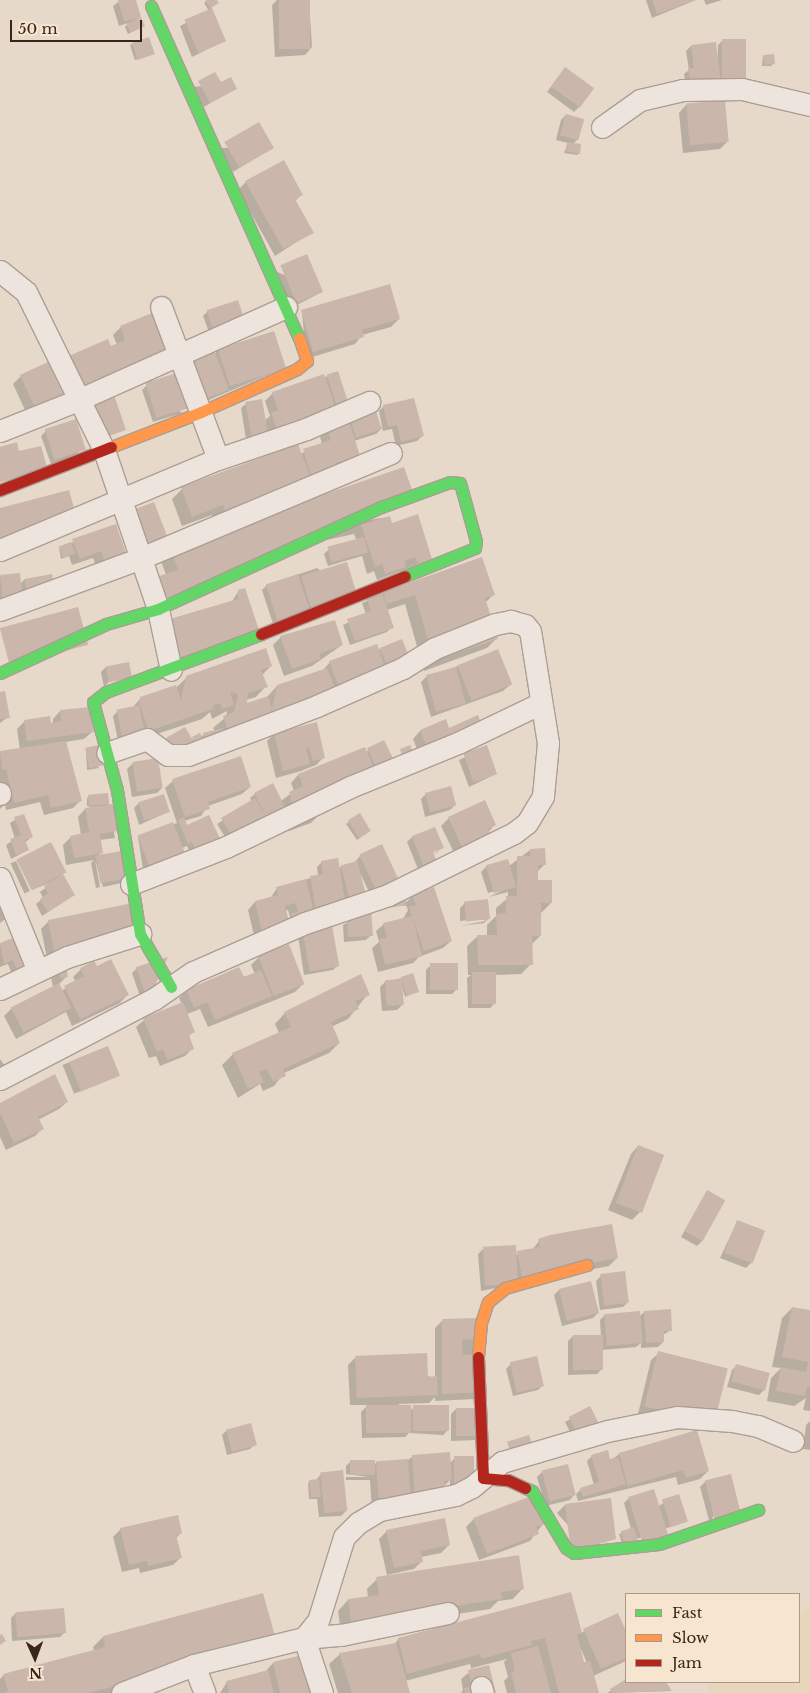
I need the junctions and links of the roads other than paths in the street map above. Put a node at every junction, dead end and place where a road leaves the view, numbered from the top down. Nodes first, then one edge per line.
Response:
1 (151, 6) dead end
2 (810, 105) edge
3 (602, 127) dead end
4 (0, 271) edge
5 (286, 306) junction
6 (161, 307) dead end
7 (177, 355) junction
8 (78, 400) junction
9 (369, 402) dead end
10 (201, 412) junction
11 (0, 431) edge
12 (104, 450) junction
13 (390, 453) dead end
14 (218, 459) junction
15 (0, 490) edge
16 (120, 501) junction
17 (0, 550) edge
18 (141, 558) junction
19 (158, 609) junction
20 (0, 610) edge
21 (171, 670) junction
22 (0, 673) edge
23 (541, 703) junction
24 (107, 753) junction
25 (0, 878) edge
26 (131, 884) junction
27 (140, 934) junction
28 (38, 971) junction
29 (171, 987) junction
30 (0, 989) edge
31 (0, 1079) edge
32 (587, 1265) dead end
33 (793, 1442) dead end
34 (483, 1478) junction
35 (758, 1510) dead end
36 (448, 1613) dead end
37 (304, 1638) junction
38 (194, 1665) junction
39 (122, 1693) edge
40 (205, 1693) edge
41 (322, 1693) edge

1 - 5 street
2 - 3 street
4 - 8 street
5 - 7 street
5 - 10 street
6 - 7 street
7 - 8 street
7 - 10 street
8 - 11 street
8 - 12 street
9 - 14 street
10 - 12 street
10 - 14 street
12 - 15 street
12 - 16 street
13 - 18 street
14 - 16 street
16 - 17 street
16 - 18 street
18 - 19 street
18 - 20 street
19 - 21 street
19 - 21 street
19 - 22 street
21 - 24 street
23 - 24 street
23 - 26 street
23 - 29 street
24 - 26 street
25 - 28 street
26 - 27 street
27 - 28 street
27 - 29 street
28 - 30 street
29 - 31 street
32 - 34 street
33 - 34 street
34 - 35 street
34 - 37 street
36 - 37 street
37 - 38 street
37 - 41 street
38 - 39 street
38 - 40 street

